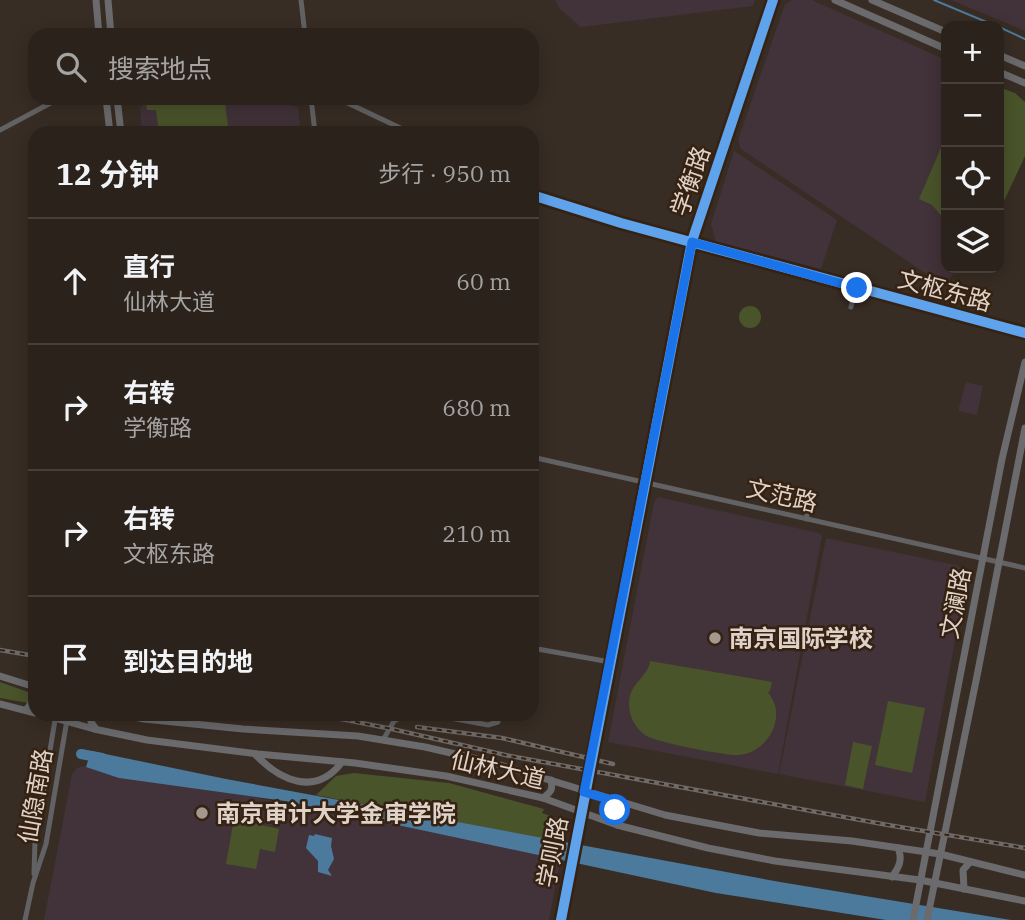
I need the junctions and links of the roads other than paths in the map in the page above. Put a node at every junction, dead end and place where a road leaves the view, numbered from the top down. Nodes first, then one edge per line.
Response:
1 (96, 0) edge
2 (108, 0) edge
3 (301, 0) edge
4 (773, 0) edge
5 (835, 0) edge
6 (872, 0) edge
7 (98, 28) edge
8 (110, 28) edge
9 (304, 28) edge
10 (941, 30) edge
11 (941, 47) edge
12 (1004, 57) edge
13 (1025, 66) edge
14 (1004, 74) edge
15 (1025, 83) edge
16 (47, 105) edge
17 (107, 105) edge
18 (118, 105) edge
19 (313, 105) edge
20 (352, 105) edge
21 (109, 126) edge
22 (120, 126) edge
23 (314, 126) edge
24 (396, 126) edge
25 (0, 130) edge
26 (539, 197) edge
27 (692, 242) junction
28 (856, 287) junction
29 (851, 307) dead end
30 (1025, 333) edge
31 (1025, 362) edge
32 (1025, 428) edge
33 (539, 459) edge
34 (644, 482) junction
35 (810, 503) dead end
36 (806, 519) junction
37 (984, 558) junction
38 (998, 562) junction
39 (1025, 568) edge
40 (539, 649) edge
41 (610, 662) junction
42 (0, 676) edge
43 (28, 685) edge
44 (0, 704) edge
45 (28, 708) edge
46 (26, 710) joint
47 (55, 721) edge
48 (66, 721) edge
49 (77, 721) edge
50 (91, 721) edge
51 (178, 721) edge
52 (394, 721) edge
53 (467, 721) edge
54 (498, 721) edge
55 (98, 730) junction
56 (383, 740) junction
57 (254, 754) junction
58 (342, 762) junction
59 (551, 780) junction
60 (584, 792) junction
61 (543, 798) junction
62 (621, 803) junction
63 (581, 812) junction
64 (617, 825) junction
65 (898, 848) junction
66 (927, 853) junction
67 (940, 854) junction
68 (970, 862) junction
69 (1025, 875) edge
70 (892, 877) junction
71 (920, 880) junction
72 (934, 882) junction
73 (33, 883) junction
74 (964, 889) junction
75 (1025, 901) edge
76 (25, 920) edge
77 (561, 920) edge
78 (913, 920) edge
79 (927, 920) edge

1 - 7 main road
2 - 8 main road
3 - 9 street
4 - 27 street, 学衡路
5 - 11 main road
6 - 10 main road
12 - 13 main road
14 - 15 main road
16 - 25 street
17 - 21 main road
18 - 22 main road
19 - 23 street
20 - 24 street
26 - 27 street, 文枢东路
27 - 28 street, 文枢东路
27 - 34 street, 学衡路
28 - 29 street
28 - 30 street, 文枢东路
31 - 37 main road, 文澜路
32 - 38 main road, 文澜路
33 - 34 street, 文范路
34 - 36 street, 文范路
34 - 41 street, 学衡路
35 - 36 street
36 - 37 street, 文范路
37 - 38 street, 文范路
37 - 66 main road, 文澜路
38 - 39 street, 文范路
38 - 67 main road, 文澜路
40 - 41 street
41 - 60 street, 学衡路
42 - 43 main road
44 - 46 main road
45 - 46 main road
47 - 73 street, 仙隐南路
48 - 73 street, 仙隐南路
49 - 55 main road, 仙林大道
50 - 55 main road
51 - 56 main road, 仙林大道
52 - 56 street
53 - 54 street
55 - 57 main road, 仙林大道
56 - 59 main road, 仙林大道
57 - 58 main road, 仙林大道
57 - 58 main road
58 - 61 main road, 仙林大道
59 - 60 main road, 仙林大道
59 - 61 main road
60 - 62 main road, 仙林大道
60 - 63 street, 学则路
61 - 63 main road, 仙林大道
62 - 64 main road
62 - 65 main road, 仙林大道
63 - 64 main road, 仙林大道
63 - 77 street, 学则路
64 - 70 main road, 仙林大道
65 - 66 main road, 仙林大道
65 - 70 main road
66 - 67 main road, 仙林大道
66 - 71 main road, 文澜路
67 - 68 main road, 仙林大道
67 - 72 main road, 文澜路
68 - 69 main road, 仙林大道
68 - 74 main road
70 - 71 main road, 仙林大道
71 - 72 main road, 仙林大道
71 - 78 main road, 文澜路
72 - 74 main road, 仙林大道
72 - 79 main road, 文澜路
73 - 76 street, 仙隐南路
74 - 75 main road, 仙林大道

